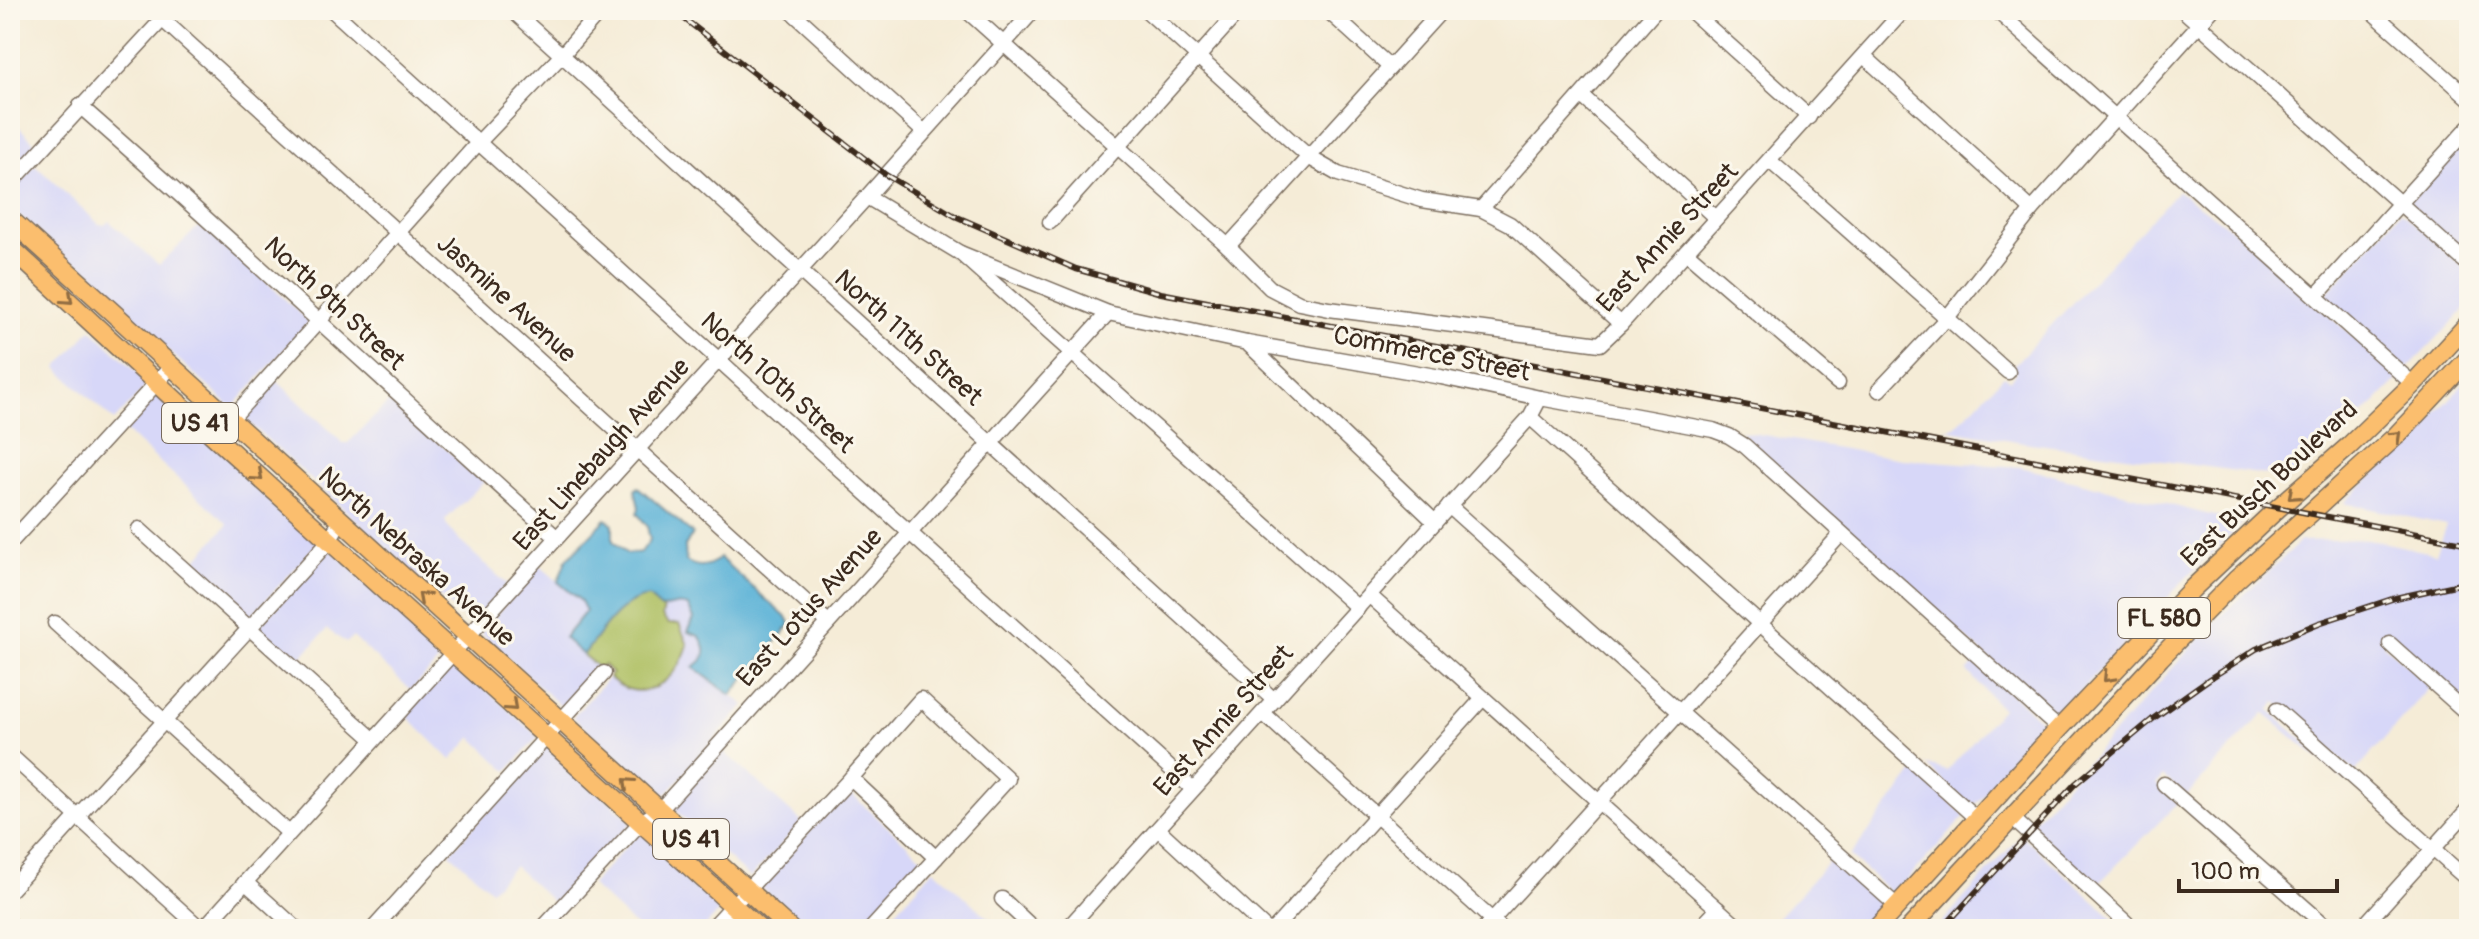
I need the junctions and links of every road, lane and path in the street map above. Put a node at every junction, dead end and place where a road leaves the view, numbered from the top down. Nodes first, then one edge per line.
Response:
1 (332, 10) edge
2 (512, 10) edge
3 (601, 10) edge
4 (790, 10) edge
5 (966, 10) edge
6 (1034, 10) edge
7 (1146, 10) edge
8 (1240, 10) edge
9 (1327, 10) edge
10 (1442, 10) edge
11 (1656, 10) edge
12 (1690, 10) edge
13 (1904, 10) edge
14 (1996, 10) edge
15 (2183, 10) edge
16 (2212, 10) edge
17 (2370, 10) edge
18 (162, 13) edge
19 (2199, 25) junction
20 (1003, 44) junction
21 (562, 55) junction
22 (1198, 56) junction
23 (1864, 56) junction
24 (1390, 67) junction
25 (1582, 96) junction
26 (2469, 98) edge
27 (80, 106) junction
28 (1809, 117) junction
29 (2114, 117) junction
30 (2469, 127) edge
31 (924, 132) junction
32 (479, 142) junction
33 (1117, 146) junction
34 (1310, 158) junction
35 (1770, 161) junction
36 (10, 184) edge
37 (867, 197) junction
38 (2400, 204) junction
39 (1481, 209) junction
40 (2032, 210) junction
41 (1716, 218) junction
42 (10, 219) edge
43 (1050, 222) dead end
44 (398, 232) junction
45 (1228, 246) junction
46 (10, 247) edge
47 (1686, 252) junction
48 (960, 253) junction
49 (2469, 265) edge
50 (799, 270) junction
51 (2316, 296) junction
52 (1108, 313) junction
53 (1946, 319) junction
54 (317, 322) junction
55 (2469, 323) edge
56 (1621, 324) junction
57 (1247, 343) junction
58 (1071, 353) junction
59 (2469, 358) edge
60 (718, 360) junction
61 (171, 367) junction
62 (2008, 372) dead end
63 (157, 383) junction
64 (1838, 383) dead end
65 (2413, 384) junction
66 (1879, 390) dead end
67 (1540, 398) junction
68 (2393, 404) junction
69 (1530, 417) junction
70 (229, 421) junction
71 (215, 437) junction
72 (990, 444) junction
73 (638, 448) junction
74 (2340, 487) junction
75 (1449, 506) junction
76 (340, 521) junction
77 (1435, 522) junction
78 (139, 529) dead end
79 (908, 532) junction
80 (1841, 534) junction
81 (556, 537) junction
82 (329, 541) junction
83 (10, 543) edge
84 (2237, 546) junction
85 (1369, 595) junction
86 (1358, 608) junction
87 (828, 622) junction
88 (55, 623) dead end
89 (1761, 623) junction
90 (249, 628) junction
91 (468, 638) junction
92 (2390, 644) dead end
93 (455, 653) junction
94 (604, 673) dead end
95 (2145, 674) junction
96 (1483, 698) junction
97 (1274, 700) junction
98 (2277, 710) dead end
99 (1681, 711) junction
100 (1263, 713) junction
101 (2469, 715) edge
102 (165, 720) junction
103 (560, 721) junction
104 (2059, 729) junction
105 (546, 737) junction
106 (373, 739) junction
107 (10, 755) edge
108 (851, 778) junction
109 (2164, 784) dead end
110 (1193, 789) junction
111 (1599, 803) junction
112 (2469, 809) edge
113 (659, 811) junction
114 (1377, 816) junction
115 (78, 817) junction
116 (2011, 817) junction
117 (1976, 818) junction
118 (641, 822) junction
119 (1158, 829) junction
120 (289, 833) junction
121 (2433, 849) junction
122 (936, 858) junction
123 (2469, 881) edge
124 (245, 882) junction
125 (10, 890) edge
126 (747, 890) junction
127 (1002, 899) dead end
128 (733, 905) junction
129 (1897, 906) junction
130 (1718, 909) junction
131 (10, 924) edge
132 (1493, 926) edge
133 (16, 929) edge
134 (202, 929) edge
135 (297, 929) edge
136 (373, 929) edge
137 (542, 929) edge
138 (711, 929) edge
139 (759, 929) edge
140 (790, 929) edge
141 (871, 929) edge
142 (1034, 929) edge
143 (1067, 929) edge
144 (1266, 929) edge
145 (1274, 929) edge
146 (1699, 929) edge
147 (1740, 929) edge
148 (1876, 929) edge
149 (1890, 929) edge
150 (1906, 929) edge
151 (2133, 929) edge
152 (2329, 929) edge
153 (2361, 929) edge

1 - 32 street, North 10th Street
2 - 21 street, North 11th Street
3 - 21 street
4 - 31 street
5 - 20 street
6 - 20 street, East Linebaugh Avenue
7 - 22 street
8 - 22 street
9 - 24 street
10 - 24 street
11 - 25 street
12 - 28 street
13 - 23 street, East Annie Street
14 - 29 street
15 - 19 street
16 - 19 street
17 - 26 street
18 - 27 street
18 - 44 street, Jasmine Avenue
19 - 29 street
19 - 38 street
20 - 31 street, East Linebaugh Avenue
20 - 33 street
21 - 32 street
21 - 50 street, North 11th Street
22 - 33 street
22 - 34 street
23 - 28 street, East Annie Street
23 - 40 street
24 - 34 street
25 - 39 street
25 - 41 street
27 - 36 street
27 - 54 street, North 9th Street
28 - 35 street, East Annie Street
29 - 40 street
29 - 51 street
30 - 38 street
31 - 37 street, East Linebaugh Avenue
32 - 44 street
32 - 60 street, North 10th Street
33 - 43 street
33 - 45 street
34 - 39 street
34 - 45 street
35 - 41 street, East Annie Street
35 - 53 street
37 - 48 street
37 - 50 street, East Linebaugh Avenue
38 - 49 street
38 - 51 street
39 - 56 street
40 - 53 street
41 - 47 street, East Annie Street
42 - 61 main road, North Nebraska Avenue / US 41
44 - 54 street
44 - 73 street, Jasmine Avenue
45 - 56 street, East Annie Street
46 -> 63 main road, North Nebraska Avenue / US 41
47 - 56 street, East Annie Street
47 - 64 street
48 - 52 street, Commerce Street
48 - 58 street
50 - 60 street, East Linebaugh Avenue
50 - 72 street, North 11th Street
51 - 65 street
52 - 57 street, Commerce Street
52 - 58 street, East Lotus Avenue
53 - 62 street
53 - 66 street
54 - 70 street
54 - 81 street, North 9th Street
55 - 65 main road, East Busch Boulevard / FL 580
57 - 67 street, Commerce Street
57 - 77 street
58 - 72 street, East Lotus Avenue
58 - 86 street
74 -> 59 main road, East Busch Boulevard / FL 580
60 - 73 street, East Linebaugh Avenue
60 - 79 street, North 10th Street
61 - 63 street
61 - 70 main road, North Nebraska Avenue / US 41
63 - 71 main road, North Nebraska Avenue / US 41
63 - 83 street
65 - 68 main road, East Busch Boulevard / FL 580
67 - 69 street, East Annie Street
67 - 80 street, Commerce Street
68 - 74 main road
68 -> 84 main road, East Busch Boulevard / FL 580
69 - 75 street, East Annie Street
69 - 89 street
70 - 71 street
70 - 76 main road, North Nebraska Avenue / US 41
71 -> 82 main road, North Nebraska Avenue / US 41
72 - 79 street, East Lotus Avenue
72 - 97 street, North 11th Street
73 - 81 street, East Linebaugh Avenue
73 - 87 street, Jasmine Avenue
74 - 95 main road, East Busch Boulevard / FL 580
75 - 77 street, East Annie Street
75 - 99 street
76 - 82 street
91 -> 76 main road, North Nebraska Avenue / US 41
77 - 85 street, East Annie Street
78 - 90 street
79 - 87 street, East Lotus Avenue
79 - 110 street, North 10th Street
80 - 89 street
80 - 104 street, Commerce Street
81 - 91 street, East Linebaugh Avenue
82 - 90 street
82 - 93 main road, North Nebraska Avenue / US 41
84 - 95 main road
84 -> 104 main road, East Busch Boulevard / FL 580
85 - 86 street, East Annie Street
85 - 96 street
86 - 97 street, East Annie Street
87 - 113 street, East Lotus Avenue
88 - 102 street
89 - 99 street
89 - 117 street
90 - 102 street
90 - 106 street
91 - 93 street, East Linebaugh Avenue
91 - 103 main road, North Nebraska Avenue / US 41
92 - 101 street
93 -> 105 main road, North Nebraska Avenue / US 41
93 - 106 street, East Linebaugh Avenue
94 - 103 street
95 - 116 main road, East Busch Boulevard / FL 580
96 - 111 street
96 - 114 street
97 - 100 street, East Annie Street
98 - 121 street
99 - 111 street
99 - 129 street
100 - 110 street, East Annie Street
100 - 114 street
102 - 115 street
102 - 120 street
103 - 105 street
113 -> 103 main road, North Nebraska Avenue / US 41
104 - 116 main road
104 - 117 main road, East Busch Boulevard / FL 580
105 - 118 main road, North Nebraska Avenue / US 41
105 - 136 street
106 - 120 street, East Linebaugh Avenue
107 - 115 street
108 - 122 street
108 - 122 street
108 - 126 street
109 - 152 street
110 - 119 street, East Annie Street
111 - 130 street
111 - 132 street
112 - 121 street
113 - 118 street, East Lotus Avenue
113 - 126 main road, North Nebraska Avenue / US 41
114 - 132 street
114 - 145 street
115 - 125 street
115 - 134 street
116 - 150 main road, East Busch Boulevard / FL 580
116 - 151 street
117 - 129 main road, East Busch Boulevard / FL 580
117 - 150 main road
118 - 128 main road, North Nebraska Avenue / US 41
118 - 137 street, East Lotus Avenue
119 - 143 street, East Annie Street
119 - 144 street
120 - 124 street, East Linebaugh Avenue
121 - 123 street
121 - 153 street
122 - 141 street
124 - 134 street, East Linebaugh Avenue
124 - 135 street
126 - 128 street
126 - 140 main road, North Nebraska Avenue / US 41
127 - 142 street
128 - 138 street
128 - 139 main road, North Nebraska Avenue / US 41
129 - 148 main road, East Busch Boulevard / FL 580
129 - 149 main road
130 - 146 street
130 - 147 street
131 - 133 street

